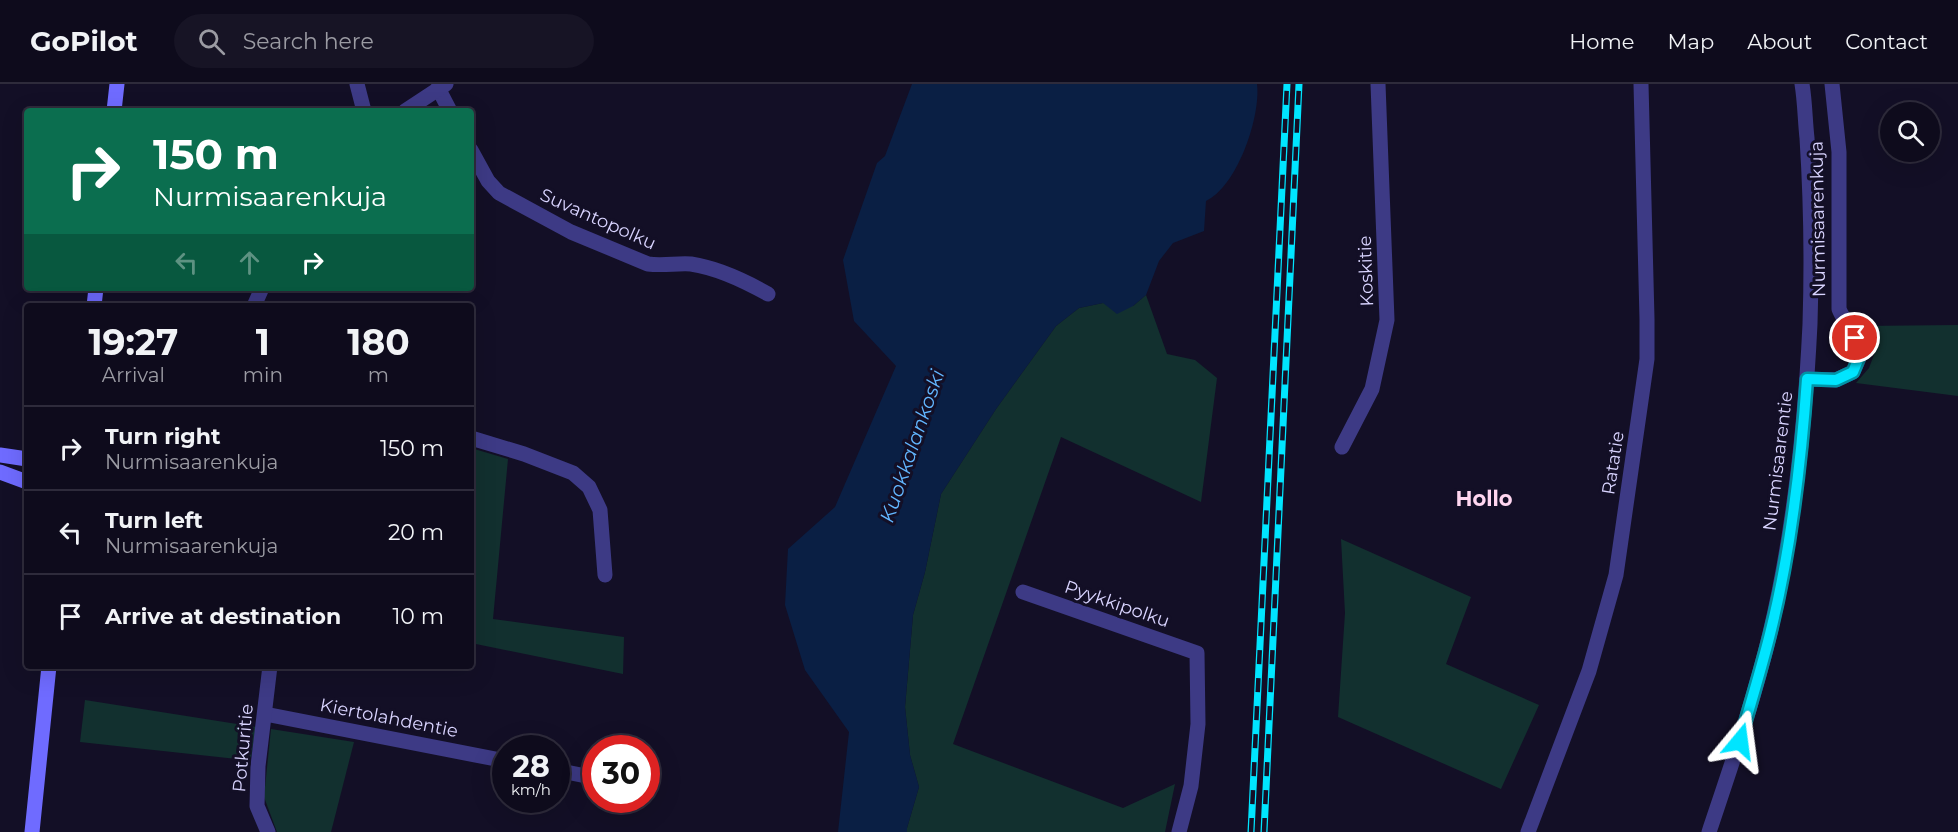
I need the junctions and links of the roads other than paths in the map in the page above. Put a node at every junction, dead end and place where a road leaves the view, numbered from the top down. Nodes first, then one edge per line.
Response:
1 (117, 84) edge
2 (357, 84) edge
3 (1378, 84) edge
4 (1641, 84) edge
5 (1802, 84) edge
6 (1832, 84) edge
7 (442, 86) edge
8 (114, 108) edge
9 (363, 108) edge
10 (409, 108) edge
11 (449, 108) edge
12 (474, 155) edge
13 (768, 294) dead end
14 (1807, 379) junction
15 (474, 439) edge
16 (1342, 447) dead end
17 (0, 455) edge
18 (24, 459) edge
19 (0, 472) edge
20 (24, 481) edge
21 (605, 575) dead end
22 (1023, 592) dead end
23 (50, 669) edge
24 (270, 669) edge
25 (265, 714) junction
26 (492, 757) edge
27 (32, 832) edge
28 (268, 832) edge
29 (1179, 832) edge
30 (1528, 832) edge
31 (1709, 832) edge

1 - 8 main road
2 - 9 street
3 - 16 street, Koskitie
4 - 30 street, Ratatie
5 - 14 street, Nurmisaarentie
6 - 14 street, Nurmisaarenkuja
7 - 10 street
7 - 11 street
12 - 13 street, Suvantopolku
14 - 31 street, Nurmisaarentie
15 - 21 street
17 - 18 main road
19 - 20 main road
22 - 29 street, Pyykkipolku
23 - 27 main road
24 - 25 street, Potkuritie
25 - 26 street, Kiertolahdentie
25 - 28 street, Potkuritie

